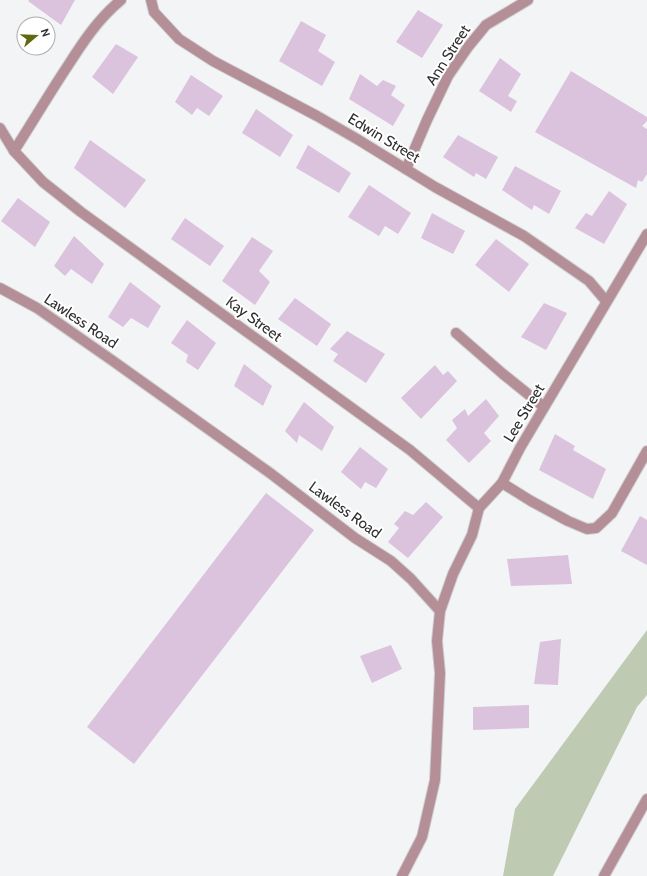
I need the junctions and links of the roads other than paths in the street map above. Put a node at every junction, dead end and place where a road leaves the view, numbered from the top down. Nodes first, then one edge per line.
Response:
1 (121, 0) edge
2 (151, 0) edge
3 (528, 0) edge
4 (0, 128) edge
5 (14, 151) junction
6 (406, 169) junction
7 (647, 234) edge
8 (0, 288) edge
9 (606, 301) junction
10 (456, 333) dead end
11 (544, 407) junction
12 (647, 452) edge
13 (502, 483) junction
14 (479, 508) junction
15 (440, 611) junction
16 (647, 799) edge
17 (402, 876) edge
18 (604, 876) edge

1 - 5 street
2 - 6 street, Edwin Street
3 - 6 street, Ann Street
4 - 5 street, Kay Street
5 - 14 street, Kay Street
6 - 9 street, Edwin Street
7 - 9 street, Lee Street
8 - 15 street, Lawless Road
9 - 11 street, Lee Street
10 - 11 street
11 - 13 street, Lee Street
12 - 13 street
13 - 14 street, Lee Street
14 - 15 street, Lee Street
15 - 17 street
16 - 18 street

